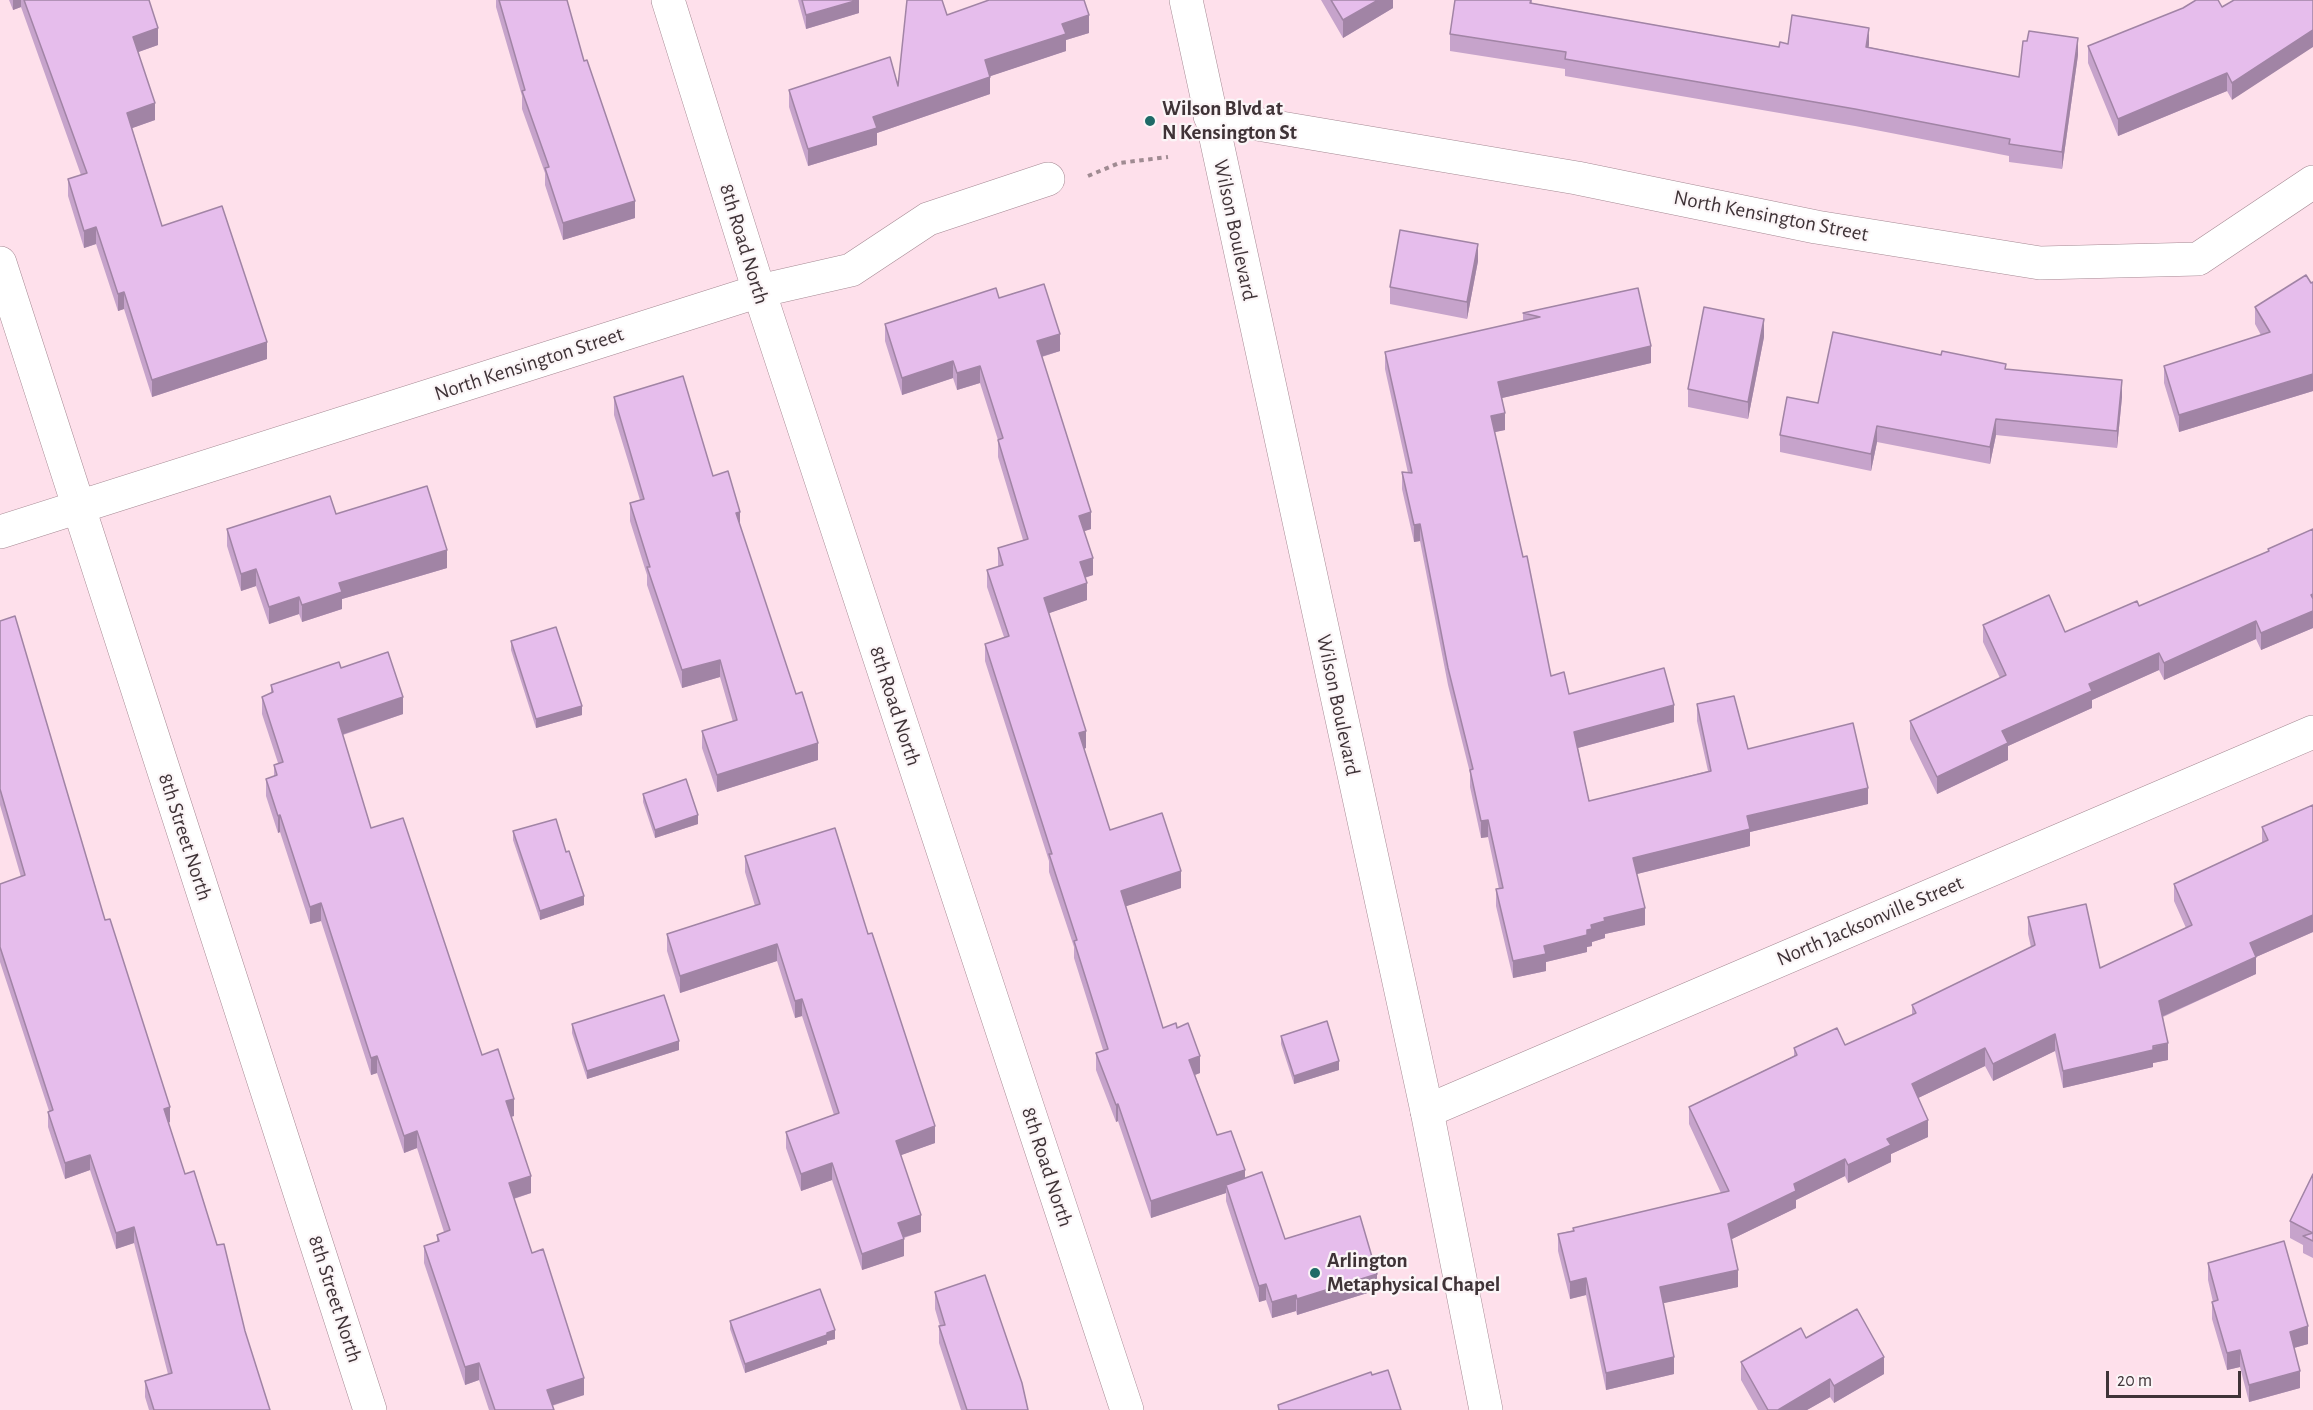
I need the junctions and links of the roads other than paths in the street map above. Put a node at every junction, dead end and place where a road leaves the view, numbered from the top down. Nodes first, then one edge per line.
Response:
1 (668, 0) edge
2 (1186, 0) edge
3 (1210, 116) junction
4 (1048, 179) dead end
5 (2313, 182) edge
6 (0, 263) edge
7 (759, 291) junction
8 (79, 506) junction
9 (0, 532) edge
10 (2313, 732) edge
11 (1427, 1111) junction
12 (370, 1410) edge
13 (1127, 1410) edge
14 (1486, 1410) edge

1 - 7 street, 8th Road North
2 - 3 street, Wilson Boulevard
3 - 5 street, North Kensington Street
3 - 11 street, Wilson Boulevard
4 - 7 street, North Kensington Street
6 - 8 street, 8th Street North
7 - 8 street, North Kensington Street
7 - 13 street, 8th Road North
8 - 9 street, North Kensington Street
8 - 12 street, 8th Street North
10 - 11 street, North Jacksonville Street
11 - 14 street, Wilson Boulevard

